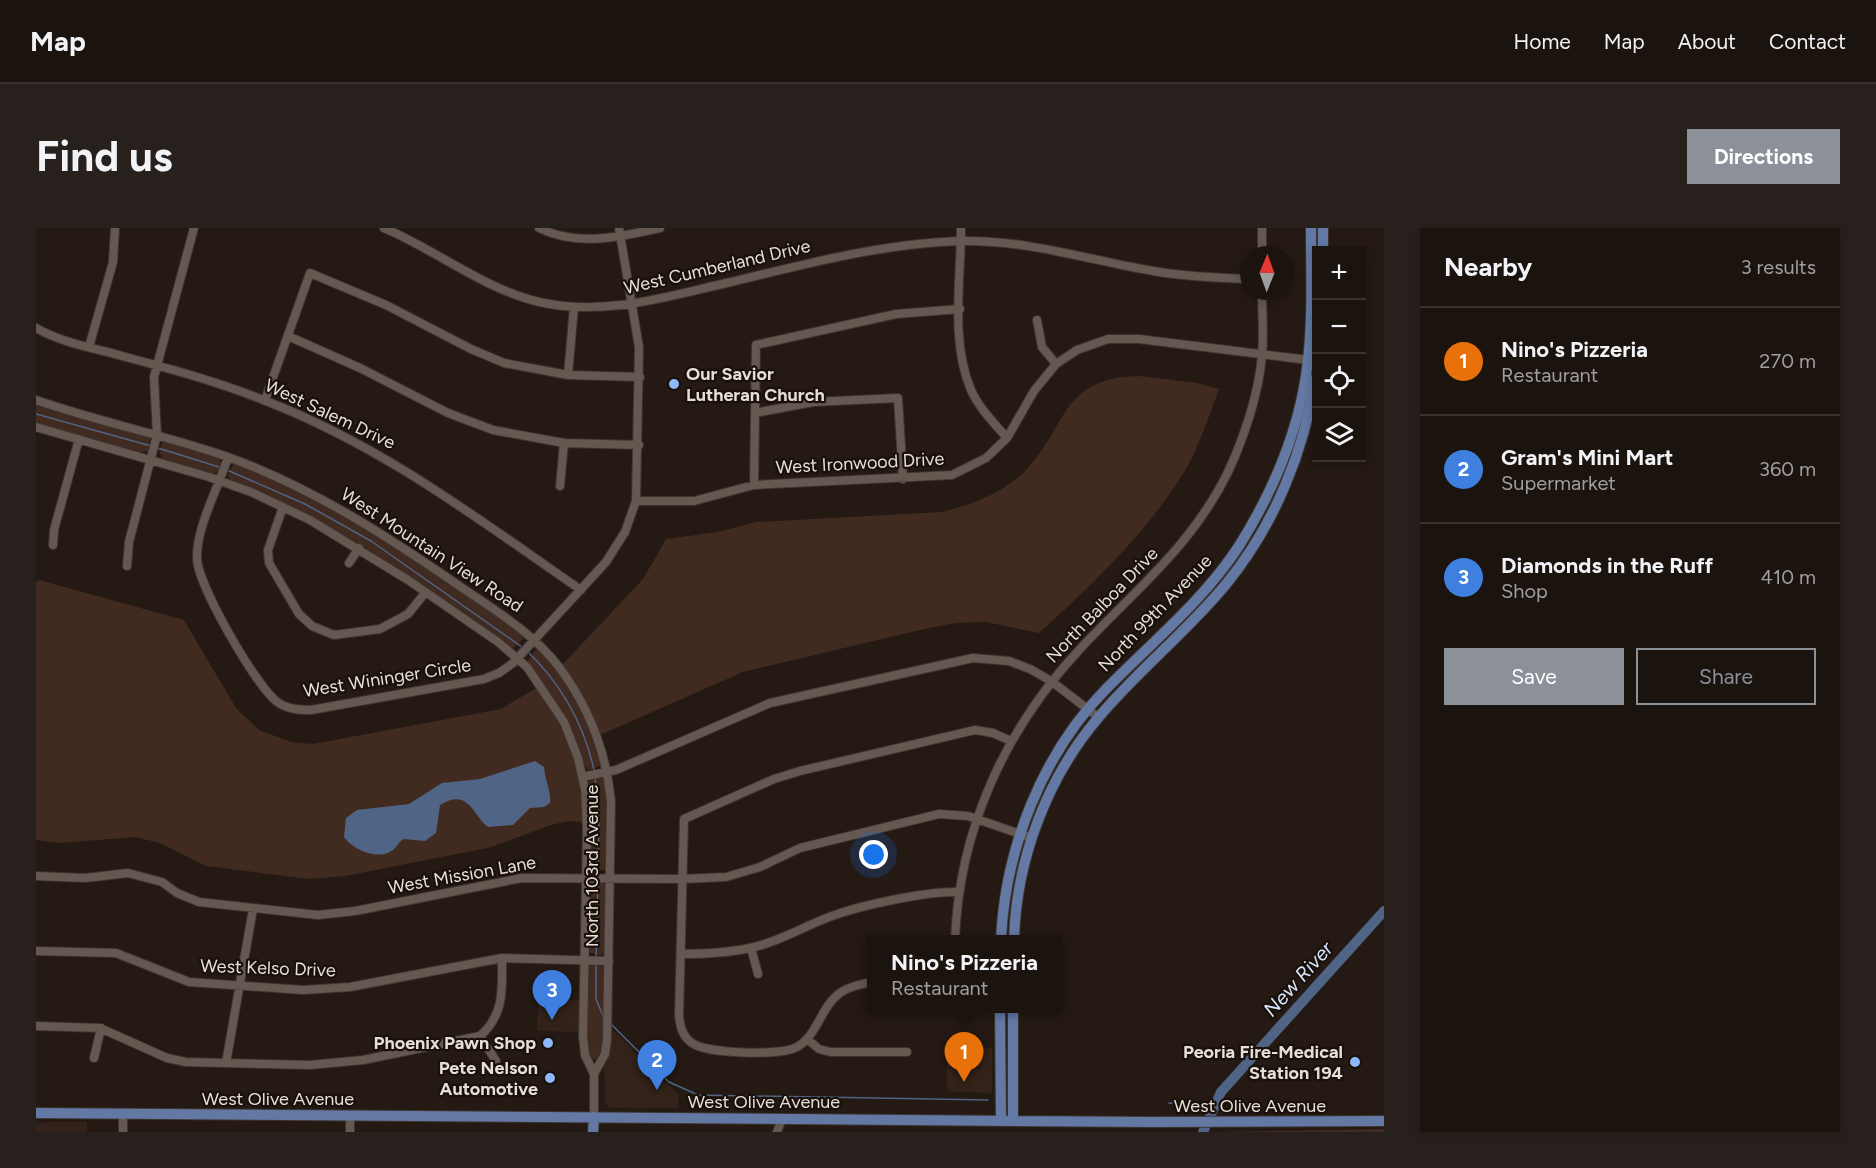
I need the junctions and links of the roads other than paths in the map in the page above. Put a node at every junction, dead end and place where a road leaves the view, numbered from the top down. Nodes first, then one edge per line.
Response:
1 (115, 228) edge
2 (194, 228) edge
3 (384, 228) edge
4 (538, 228) edge
5 (660, 228) edge
6 (961, 228) edge
7 (1262, 228) edge
8 (1311, 228) edge
9 (1323, 228) edge
10 (620, 232) edge
11 (961, 241) junction
12 (1262, 246) edge
13 (1323, 246) edge
14 (1240, 278) edge
15 (1262, 300) edge
16 (634, 304) junction
17 (573, 307) junction
18 (960, 309) junction
19 (1037, 320) dead end
20 (36, 328) edge
21 (288, 336) junction
22 (89, 347) junction
23 (1262, 356) junction
24 (1312, 361) edge
25 (1056, 364) junction
26 (156, 366) junction
27 (567, 375) junction
28 (640, 376) junction
29 (36, 400) edge
30 (265, 400) junction
31 (1312, 400) edge
32 (755, 413) junction
33 (36, 426) edge
34 (157, 435) junction
35 (1007, 438) junction
36 (79, 439) junction
37 (564, 443) junction
38 (639, 445) junction
39 (228, 457) junction
40 (151, 459) junction
41 (903, 479) junction
42 (221, 481) junction
43 (754, 485) junction
44 (560, 486) dead end
45 (636, 501) junction
46 (283, 507) junction
47 (53, 545) dead end
48 (359, 548) junction
49 (349, 563) dead end
50 (127, 566) dead end
51 (581, 590) junction
52 (1203, 590) junction
53 (426, 593) junction
54 (1213, 600) junction
55 (534, 640) junction
56 (518, 658) junction
57 (1051, 681) junction
58 (1088, 709) junction
59 (1098, 717) junction
60 (1011, 741) junction
61 (608, 772) junction
62 (582, 777) junction
63 (977, 819) junction
64 (1021, 834) junction
65 (1032, 838) junction
66 (36, 876) edge
67 (586, 878) junction
68 (610, 878) junction
69 (682, 879) junction
70 (958, 892) junction
71 (252, 909) junction
72 (955, 935) edge
73 (1001, 935) edge
74 (1014, 935) edge
75 (751, 948) junction
76 (36, 951) edge
77 (681, 954) junction
78 (502, 958) junction
79 (584, 960) junction
80 (609, 961) junction
81 (758, 974) dead end
82 (867, 983) edge
83 (238, 986) junction
84 (1000, 1013) edge
85 (1013, 1013) edge
86 (36, 1026) edge
87 (101, 1028) junction
88 (480, 1035) junction
89 (807, 1039) junction
90 (907, 1052) dead end
91 (94, 1058) dead end
92 (496, 1061) dead end
93 (226, 1063) junction
94 (594, 1074) junction
95 (36, 1113) edge
96 (123, 1114) junction
97 (350, 1116) junction
98 (594, 1117) junction
99 (782, 1119) junction
100 (1001, 1120) junction
101 (1013, 1120) junction
102 (1384, 1121) edge
103 (123, 1132) edge
104 (350, 1132) edge
105 (594, 1132) edge
106 (777, 1132) edge
107 (785, 1132) edge

1 - 22 street
2 - 26 street
3 - 17 street, West Cumberland Drive
4 - 10 street
5 - 10 street
6 - 11 street
7 - 12 street
8 - 24 main road, North 99th Avenue
9 - 13 main road
10 - 16 street
11 - 14 street, West Cumberland Drive
11 - 16 street, West Cumberland Drive
11 - 18 street
15 - 23 street, North Balboa Drive
16 - 17 street, West Cumberland Drive
16 - 28 street
17 - 27 street
18 - 32 street
18 - 35 street
19 - 25 street
20 - 22 street, West Salem Drive
21 - 27 street
21 - 30 street
21 - 37 street
22 - 26 street, West Salem Drive
23 - 24 street, West Ironwood Drive
23 - 25 street, West Ironwood Drive
23 - 57 street, North Balboa Drive
24 - 52 main road, North 99th Avenue
25 - 35 street, West Ironwood Drive
26 - 30 street, West Salem Drive
26 - 34 street
27 - 28 street
28 - 38 street
29 - 34 street, West Mountain View Road
30 - 51 street, West Salem Drive
31 - 54 main road, North 99th Avenue
32 - 41 street
32 - 43 street
33 - 36 street, West Mountain View Road
34 - 39 street, West Mountain View Road
34 - 40 street
35 - 41 street, West Ironwood Drive
36 - 40 street, West Mountain View Road
36 - 47 street
37 - 38 street
37 - 44 street
38 - 45 street
39 - 42 street, West Wininger Circle
39 - 55 street, West Mountain View Road
40 - 42 street, West Mountain View Road
40 - 50 street
41 - 43 street, West Ironwood Drive
42 - 46 street, West Mountain View Road
42 - 56 street, West Wininger Circle
43 - 45 street, West Ironwood Drive
45 - 51 street
46 - 48 street, West Mountain View Road
46 - 53 street
48 - 49 street
48 - 53 street, West Mountain View Road
51 - 55 street
52 - 54 main road
52 - 58 main road, North 99th Avenue
53 - 56 street, West Mountain View Road
54 - 59 main road, North 99th Avenue
55 - 56 street
55 - 61 street, North 103rd Avenue
56 - 62 street, North 103rd Avenue
57 - 58 street
57 - 60 street, North Balboa Drive
57 - 61 street
58 - 59 street
58 - 64 main road, North 99th Avenue
59 - 65 main road, North 99th Avenue
60 - 63 street, North Balboa Drive
60 - 69 street
61 - 62 street
61 - 68 street, North 103rd Avenue
62 - 67 street, North 103rd Avenue
63 - 64 street, West Mission Lane
63 - 69 street, West Mission Lane
63 - 70 street, North Balboa Drive
64 - 65 street, West Mission Lane
64 - 73 main road, North 99th Avenue
65 - 74 main road, North 99th Avenue
66 - 71 street, West Mission Lane
67 - 68 street, West Mission Lane
67 - 71 street, West Mission Lane
67 - 79 street, North 103rd Avenue
68 - 69 street, West Mission Lane
68 - 80 street, North 103rd Avenue
69 - 77 street
70 - 72 street, North Balboa Drive
70 - 75 street
71 - 83 street
75 - 77 street
75 - 81 street
76 - 83 street, West Kelso Drive
77 - 89 street
78 - 79 street, West Kelso Drive
78 - 83 street, West Kelso Drive
78 - 88 street
79 - 80 street, West Kelso Drive
79 - 94 street, North 103rd Avenue
80 - 94 street, North 103rd Avenue
82 - 89 street
83 - 93 street
84 - 100 main road
85 - 101 main road
86 - 87 street
87 - 91 street
87 - 93 street
88 - 92 street
88 - 93 street
89 - 90 street
94 - 98 street, North 103rd Avenue
95 - 96 main road, West Olive Avenue
96 - 97 main road, West Olive Avenue
96 - 103 street
97 - 98 main road, West Olive Avenue
97 - 104 street
98 - 99 main road, West Olive Avenue
98 - 105 main road, North 103rd Avenue
99 - 100 main road, West Olive Avenue
99 - 106 street
99 - 107 street
100 - 101 main road, West Olive Avenue
101 - 102 main road, West Olive Avenue

